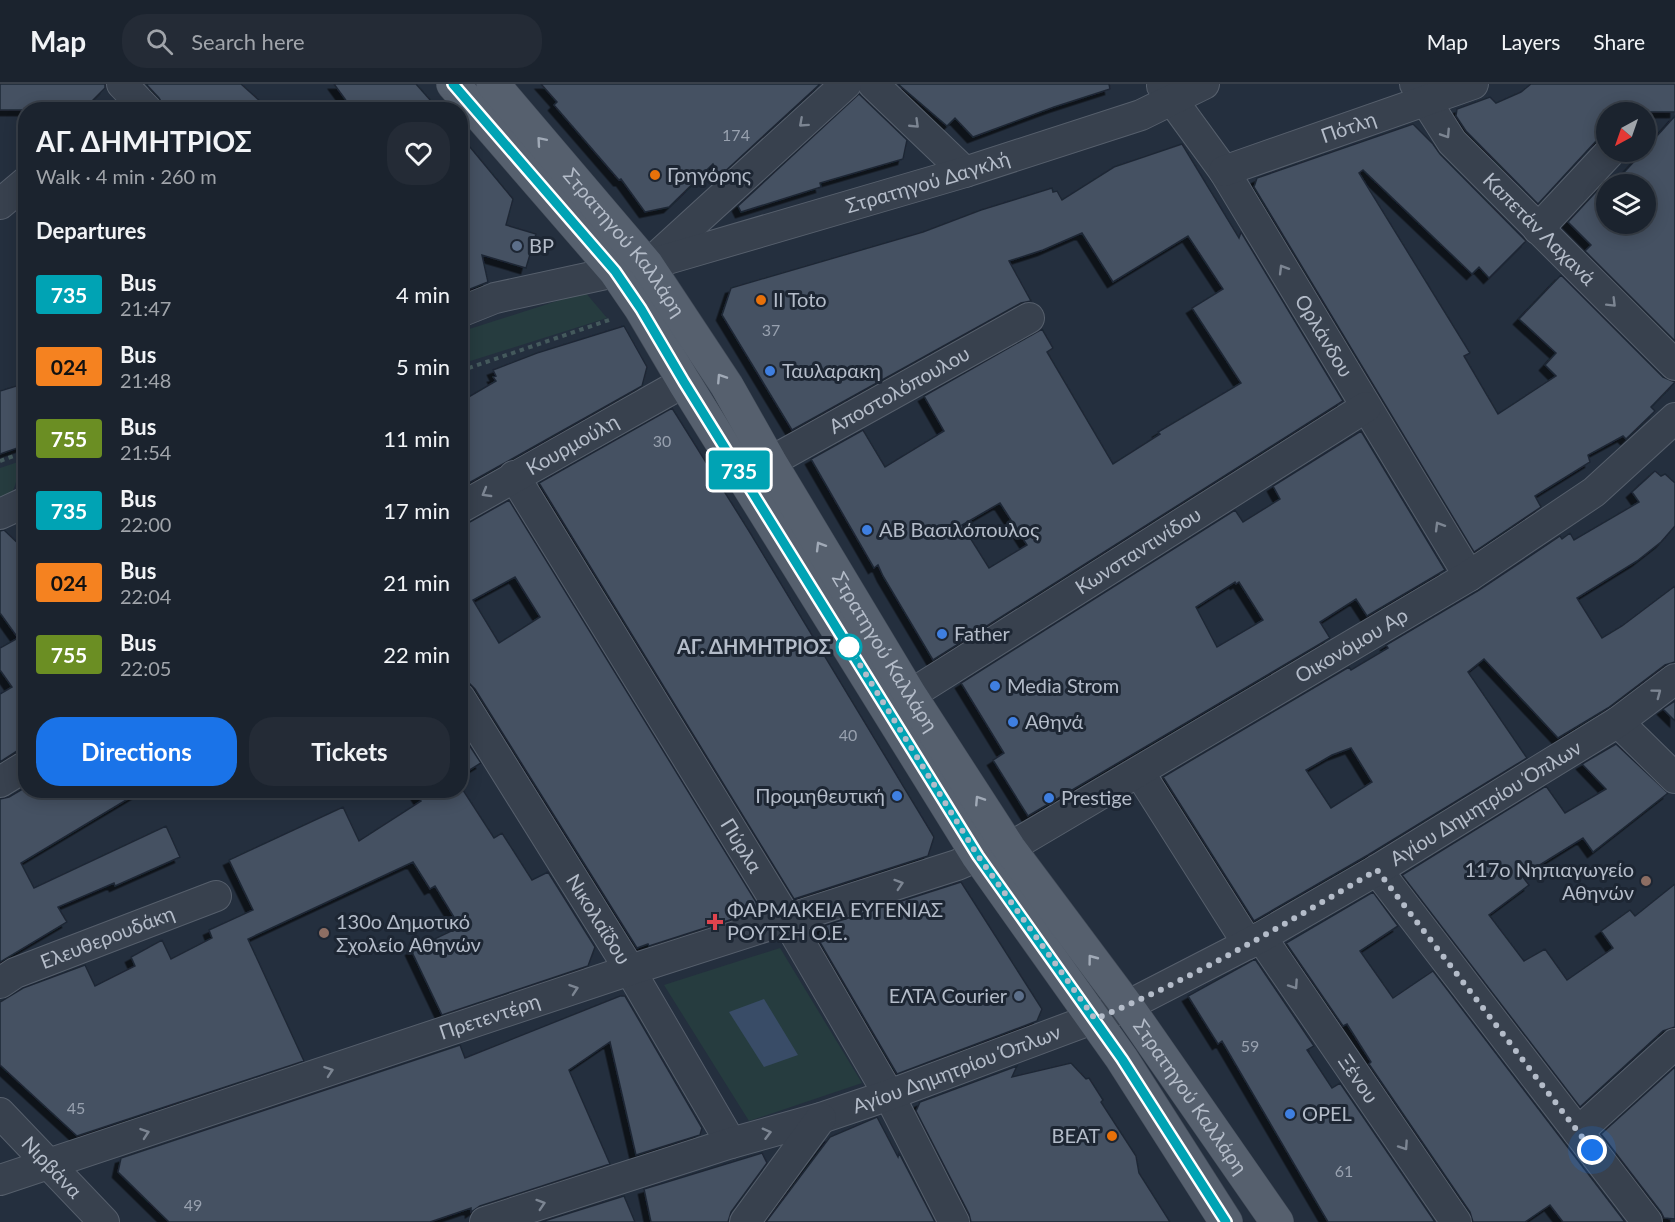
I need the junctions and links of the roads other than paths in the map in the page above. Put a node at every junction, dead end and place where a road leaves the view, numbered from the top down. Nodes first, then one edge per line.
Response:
1 (453, 84) edge
2 (493, 84) edge
3 (846, 84) edge
4 (873, 84) edge
5 (1204, 84) edge
6 (1473, 84) edge
7 (1166, 92) edge
8 (1420, 92) edge
9 (1601, 162) edge
10 (1224, 171) junction
11 (965, 172) junction
12 (18, 189) edge
13 (0, 204) edge
14 (1538, 229) junction
15 (647, 265) junction
16 (615, 271) junction
17 (468, 309) edge
18 (1029, 318) dead end
19 (1675, 365) edge
20 (684, 382) junction
21 (1366, 407) junction
22 (1675, 418) edge
23 (770, 462) junction
24 (514, 476) junction
25 (468, 503) edge
26 (1469, 576) junction
27 (1675, 679) edge
28 (910, 695) junction
29 (468, 711) edge
30 (1618, 722) junction
31 (18, 771) edge
32 (1139, 772) junction
33 (1675, 778) edge
34 (0, 782) edge
35 (1009, 848) junction
36 (978, 856) junction
37 (1377, 870) junction
38 (216, 896) dead end
39 (787, 920) junction
40 (1254, 941) junction
41 (630, 970) junction
42 (0, 983) edge
43 (1127, 1006) junction
44 (1095, 1019) junction
45 (1675, 1044) edge
46 (889, 1095) junction
47 (0, 1113) edge
48 (821, 1118) junction
49 (1578, 1132) junction
50 (731, 1143) junction
51 (49, 1165) junction
52 (0, 1180) edge
53 (104, 1222) edge
54 (485, 1222) edge
55 (745, 1222) edge
56 (954, 1222) edge
57 (1226, 1222) edge
58 (1277, 1222) edge
59 (1456, 1222) edge
60 (1647, 1222) edge

1 - 16 main road, Στρατηγού Καλλάρη
15 -> 2 main road, Στρατηγού Καλλάρη
3 -> 15 street
4 -> 11 street
5 - 7 street, Στρατηγού Δαγκλή
6 - 8 street, Πότλη
7 - 10 street, Ορλάνδου
7 - 11 street, Στρατηγού Δαγκλή
8 - 10 street, Πότλη
8 -> 14 street, Καπετάν Λαχανά
9 - 14 street
21 -> 10 street, Ορλάνδου
11 - 15 street, Στρατηγού Δαγκλή
12 - 13 street
14 -> 19 street, Καπετάν Λαχανά
15 - 16 street, Στρατηγού Δαγκλή
23 -> 15 main road, Στρατηγού Καλλάρη
16 - 17 street
16 - 20 main road, Στρατηγού Καλλάρη
18 - 23 street, Αποστολόπουλου
20 - 24 street, Κουρμούλη
20 - 36 main road, Στρατηγού Καλλάρη
26 -> 21 street, Ορλάνδου
21 - 28 street, Κωνσταντινίδου
22 - 26 street, Οικονόμου Αρ
28 -> 23 main road, Στρατηγού Καλλάρη
24 -> 25 street, Κουρμούλη
24 - 39 street, Πύρλα
26 - 32 street, Οικονόμου Αρ
30 -> 27 street, Αγίου Δημητρίου Όπλων
35 -> 28 main road, Στρατηγού Καλλάρη
29 - 41 street, Νικολαΐδου
30 - 33 street
30 - 37 street, Αγίου Δημητρίου Όπλων
31 - 34 street
32 - 35 street, Οικονόμου Αρ
32 - 40 street, Ξένου
43 -> 35 main road, Στρατηγού Καλλάρη
39 -> 36 street, Πρετεντέρη
36 - 44 main road, Στρατηγού Καλλάρη
37 - 40 street, Αγίου Δημητρίου Όπλων
37 - 49 street
38 - 42 street, Ελευθερουδάκη
39 - 41 street, Πρετεντέρη
39 - 46 street, Πύρλα
40 - 43 street, Αγίου Δημητρίου Όπλων
40 -> 59 street, Ξένου
41 - 50 street, Νικολαΐδου
51 -> 41 street, Πρετεντέρη
43 - 44 street, Αγίου Δημητρίου Όπλων
43 - 58 main road, Στρατηγού Καλλάρη
44 - 46 street, Αγίου Δημητρίου Όπλων
44 - 57 main road, Στρατηγού Καλλάρη
45 - 49 street
46 - 48 street, Αγίου Δημητρίου Όπλων
46 - 56 street, Πύρλα
47 - 51 street, Νιρβάνα
50 -> 48 street, Αγίου Δημητρίου Όπλων
48 - 55 street
49 - 60 street
54 -> 50 street, Αγίου Δημητρίου Όπλων
51 - 52 street, Πρετεντέρη
51 - 53 street, Νιρβάνα

